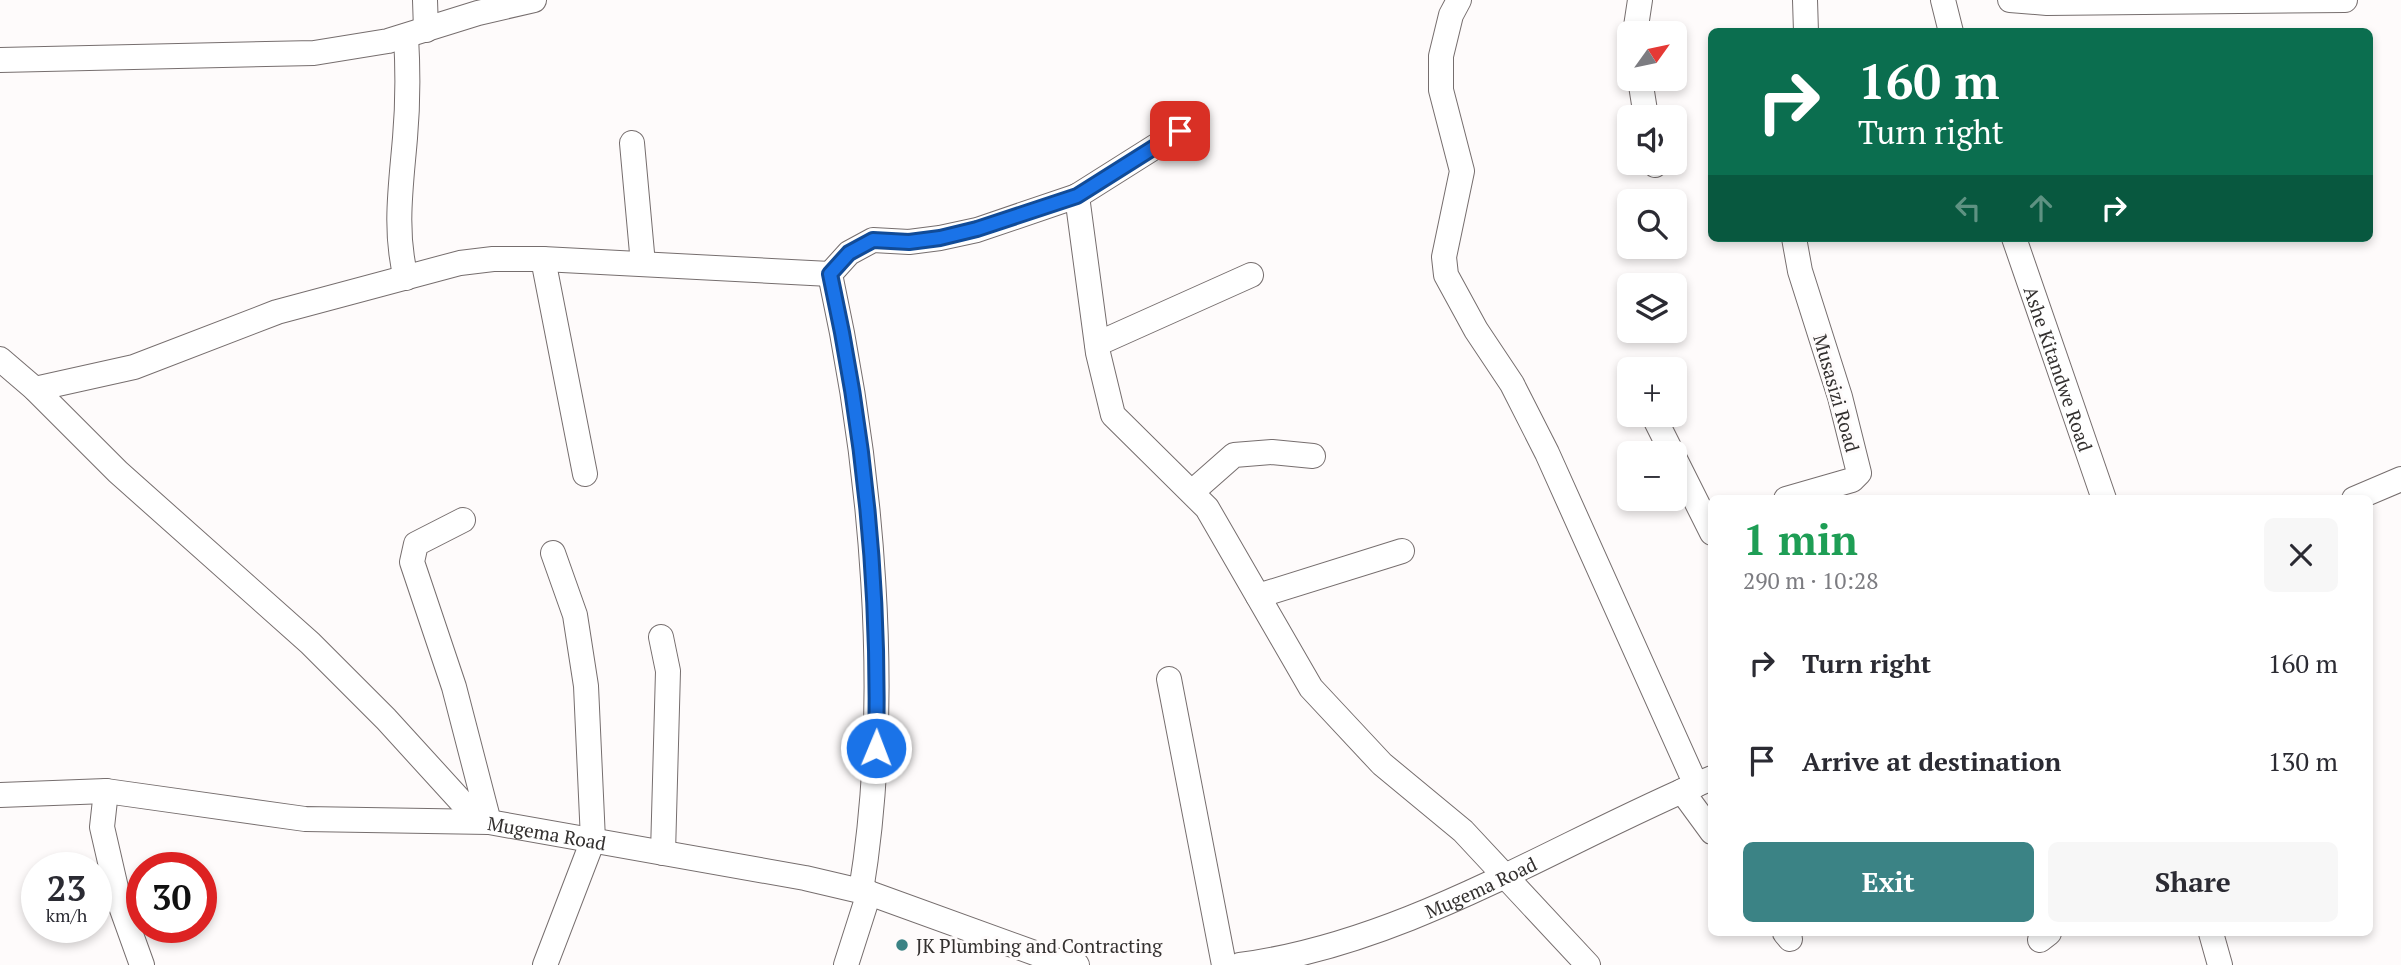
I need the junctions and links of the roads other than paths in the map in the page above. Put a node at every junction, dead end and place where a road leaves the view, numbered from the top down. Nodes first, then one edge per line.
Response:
1 (425, 0) edge
2 (534, 0) edge
3 (1458, 0) edge
4 (1640, 0) edge
5 (1805, 0) edge
6 (1944, 0) edge
7 (2010, 0) edge
8 (2345, 0) edge
9 (1637, 21) edge
10 (1807, 28) edge
11 (1950, 28) edge
12 (416, 33) junction
13 (0, 60) edge
14 (1180, 131) dead end
15 (632, 143) dead end
16 (1077, 196) junction
17 (1795, 242) edge
18 (2015, 242) edge
19 (543, 259) junction
20 (643, 264) junction
21 (830, 274) junction
22 (1251, 275) dead end
23 (406, 278) junction
24 (1097, 344) junction
25 (0, 359) edge
26 (35, 389) junction
27 (1313, 456) dead end
28 (584, 474) dead end
29 (2401, 479) edge
30 (1687, 482) edge
31 (1192, 492) junction
32 (1800, 495) edge
33 (2103, 495) edge
34 (2363, 495) edge
35 (463, 520) dead end
36 (1708, 521) edge
37 (1402, 551) dead end
38 (553, 553) dead end
39 (1258, 596) junction
40 (661, 637) dead end
41 (1169, 679) dead end
42 (1696, 784) edge
43 (106, 791) junction
44 (0, 795) edge
45 (1708, 820) edge
46 (484, 821) junction
47 (593, 840) junction
48 (663, 853) junction
49 (1507, 875) junction
50 (865, 892) junction
51 (2212, 936) edge
52 (1062, 963) edge
53 (136, 964) edge
54 (545, 965) edge
55 (846, 965) edge
56 (1224, 965) edge
57 (1240, 965) edge
58 (1588, 965) edge
59 (2220, 965) edge

1 - 12 street
2 - 12 street
3 - 42 street
4 - 9 street
5 - 10 street
6 - 11 street
7 - 8 street
12 - 13 street
12 - 23 street
14 - 16 street
15 - 20 street
16 - 21 street
16 - 24 street
17 - 32 street, Musasizi Road
18 - 33 street, Ashe Kitandwe Road
19 - 20 street
19 - 23 street
19 - 28 street
20 - 21 street
21 - 50 street
22 - 24 street
23 - 26 street
24 - 31 street
25 - 26 street
26 - 46 street
27 - 31 street
29 - 34 street
30 - 36 street
31 - 39 street
35 - 46 street
37 - 39 street
38 - 47 street
39 - 49 street
40 - 48 street
41 - 56 street
42 - 45 street
42 - 49 street, Mugema Road
43 - 44 street, Mugema Road
43 - 46 street, Mugema Road
43 - 53 street
46 - 47 street, Mugema Road
47 - 48 street, Mugema Road
47 - 54 street
48 - 50 street, Mugema Road
49 - 57 street, Mugema Road
49 - 58 street
50 - 52 street, Mugema Road
50 - 55 street
51 - 59 street

